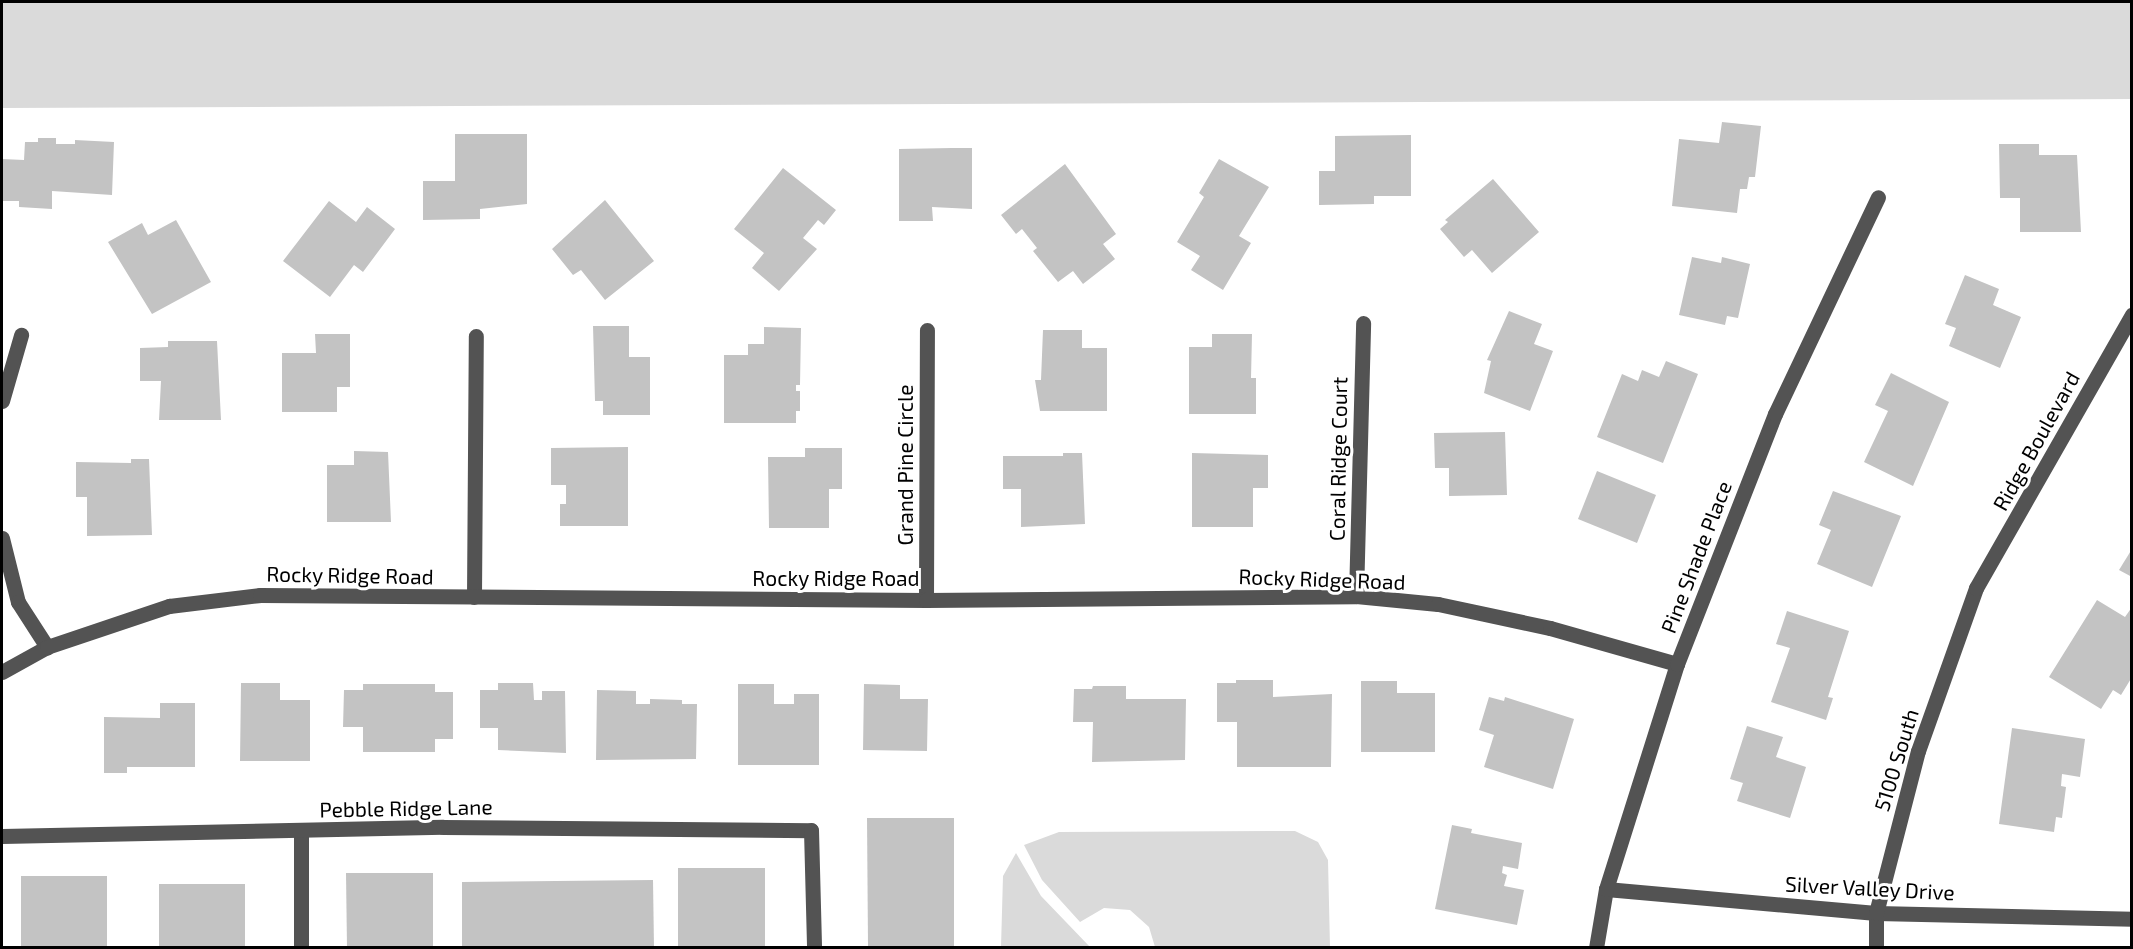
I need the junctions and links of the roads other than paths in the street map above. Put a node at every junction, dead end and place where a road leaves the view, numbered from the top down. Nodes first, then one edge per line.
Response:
1 (1878, 197) dead end
2 (2132, 314) edge
3 (1363, 323) dead end
4 (927, 330) dead end
5 (21, 334) dead end
6 (476, 336) dead end
7 (2, 401) edge
8 (2, 538) edge
9 (1976, 588) joint
10 (1356, 596) junction
11 (474, 597) junction
12 (926, 600) junction
13 (47, 647) junction
14 (1677, 664) junction
15 (2, 672) edge
16 (301, 830) junction
17 (2, 836) edge
18 (1606, 889) junction
19 (1876, 913) junction
20 (2132, 919) edge
21 (301, 948) edge
22 (814, 948) edge
23 (1596, 948) edge
24 (1876, 948) edge

1 - 14 street, Pine Shade Place
2 - 9 street, Ridge Boulevard
3 - 10 street, Coral Ridge Court
4 - 12 street, Grand Pine Circle
5 - 7 street
6 - 11 street
8 - 13 street
9 - 19 street, 5100 South
10 - 12 street, Rocky Ridge Road
10 - 14 street, Rocky Ridge Road
11 - 12 street, Rocky Ridge Road
11 - 13 street, Rocky Ridge Road
13 - 15 street, Rocky Ridge Road
14 - 18 street, Pine Shade Place
16 - 17 street, Pebble Ridge Lane
16 - 21 street
16 - 22 street, Pebble Ridge Lane
18 - 19 street, Silver Valley Drive
18 - 23 street, Pine Shade Place
19 - 20 street, Silver Valley Drive
19 - 24 street, 5100 South

